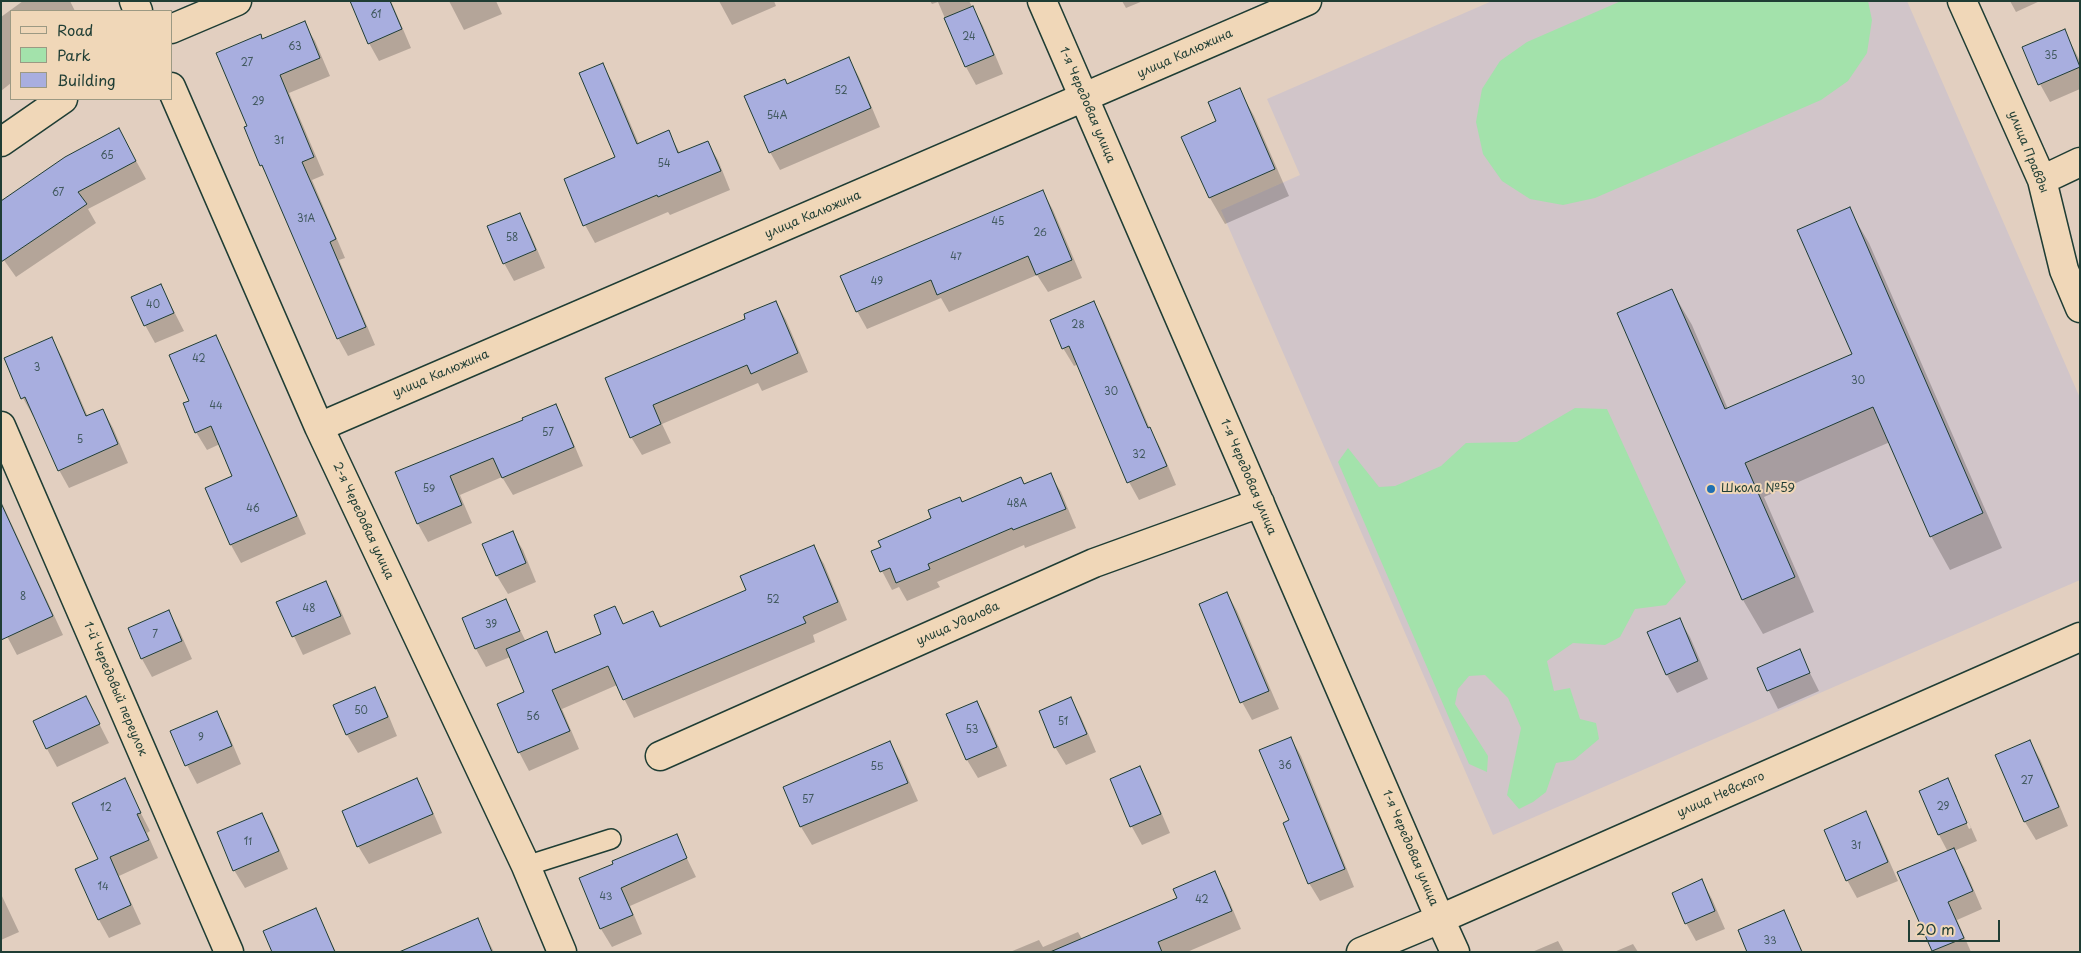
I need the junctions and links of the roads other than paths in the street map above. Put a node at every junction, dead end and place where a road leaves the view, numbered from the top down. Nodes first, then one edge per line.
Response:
1 (237, 1) edge
2 (1042, 1) edge
3 (1307, 1) edge
4 (1962, 1) edge
5 (172, 29) edge
6 (172, 89) edge
7 (1084, 98) junction
8 (62, 100) edge
9 (1, 142) edge
10 (2080, 162) edge
11 (2042, 180) junction
12 (2080, 308) edge
13 (1, 426) edge
14 (319, 427) junction
15 (1260, 503) junction
16 (2080, 638) edge
17 (660, 756) dead end
18 (611, 839) dead end
19 (526, 866) junction
20 (1440, 919) junction
21 (229, 952) edge
22 (562, 952) edge
23 (1361, 952) edge
24 (1455, 952) edge

1 - 5 street
2 - 7 street, 1-я Чередовая улица
3 - 7 street, улица Калюжина
4 - 11 street, улица Правды
6 - 14 street, 2-я Чередовая улица
7 - 14 street, улица Калюжина
7 - 15 street, 1-я Чередовая улица
8 - 9 street
10 - 11 street
11 - 12 street, улица Правды
13 - 21 street, 1-й Чередовый переулок
14 - 19 street, 2-я Чередовая улица
15 - 17 street, улица Удалова
15 - 20 street, 1-я Чередовая улица
16 - 20 street, улица Невского
18 - 19 lane
19 - 22 street, 2-я Чередовая улица
20 - 23 street, улица Невского
20 - 24 street, 1-я Чередовая улица

